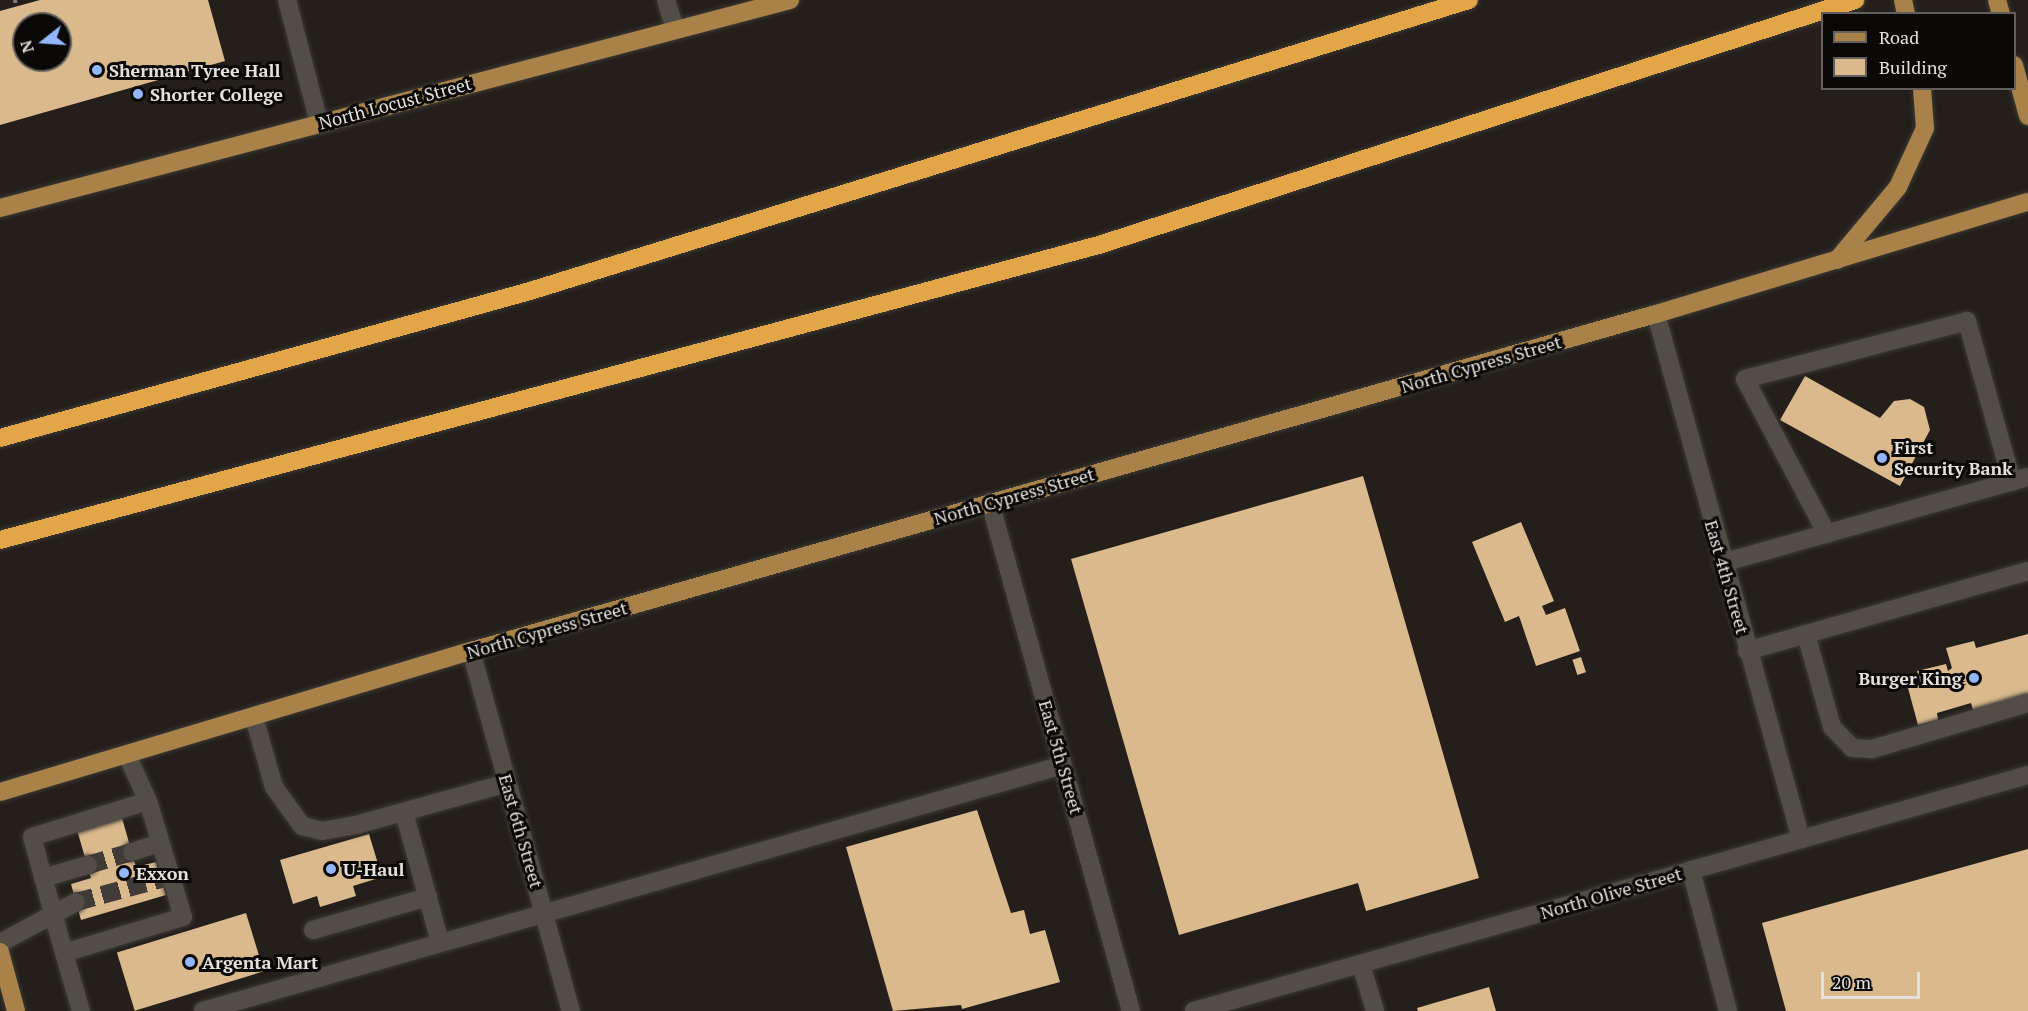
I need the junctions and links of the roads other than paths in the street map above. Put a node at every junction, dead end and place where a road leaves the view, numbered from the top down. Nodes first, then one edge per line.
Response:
1 (287, 0) edge
2 (666, 0) edge
3 (790, 0) edge
4 (1468, 0) edge
5 (1855, 0) edge
6 (675, 30) junction
7 (2016, 72) edge
8 (1922, 90) edge
9 (2028, 116) edge
10 (319, 123) junction
11 (2028, 202) edge
12 (0, 208) edge
13 (1837, 260) junction
14 (1656, 314) junction
15 (0, 438) edge
16 (2020, 480) edge
17 (990, 502) junction
18 (1827, 534) junction
19 (0, 540) edge
20 (1722, 563) junction
21 (2028, 571) edge
22 (1806, 634) junction
23 (471, 651) junction
24 (1748, 651) junction
25 (2028, 703) edge
26 (254, 717) junction
27 (127, 754) junction
28 (1063, 765) junction
29 (2028, 776) edge
30 (507, 783) junction
31 (0, 792) edge
32 (148, 801) junction
33 (404, 812) junction
34 (1801, 839) junction
35 (160, 843) junction
36 (132, 852) tunnel mouth
37 (88, 865) tunnel mouth
38 (1691, 870) junction
39 (43, 878) junction
40 (428, 897) junction
41 (76, 902) tunnel mouth
42 (543, 912) junction
43 (54, 918) junction
44 (313, 930) dead end
45 (440, 942) junction
46 (0, 943) edge
47 (0, 952) edge
48 (64, 953) junction
49 (1361, 964) junction
50 (16, 1011) edge
51 (81, 1011) edge
52 (203, 1011) edge
53 (571, 1011) edge
54 (1131, 1011) edge
55 (1194, 1011) edge
56 (1375, 1011) edge
57 (1728, 1011) edge

1 - 10 street
2 - 6 street
3 - 6 main road, North Locust Street
4 - 15 highway
5 - 19 highway
6 - 10 main road, North Locust Street
7 - 9 main road
8 - 13 main road
10 - 12 main road, North Locust Street
11 - 13 main road, North Cypress Street
13 - 14 main road, North Cypress Street
14 - 17 main road, North Cypress Street
14 - 20 street, East 4th Street
16 - 18 street
16 - 18 street
17 - 23 main road, North Cypress Street
17 - 28 street, East 5th Street
18 - 20 street
20 - 24 street, East 4th Street
21 - 22 street
22 - 24 street
22 - 25 street
23 - 26 main road, North Cypress Street
23 - 30 street, East 6th Street
24 - 34 street, East 4th Street
26 - 27 main road, North Cypress Street
26 - 33 street
27 - 31 main road, North Cypress Street
27 - 32 street
28 - 42 street
28 - 54 street, East 5th Street
29 - 34 street, North Olive Street
30 - 33 street
30 - 42 street, East 6th Street
32 - 35 street
32 - 39 street
33 - 40 street
34 - 38 street, North Olive Street
35 - 36 street
35 - 48 street
37 - 39 street
38 - 49 street, North Olive Street
38 - 57 street
39 - 43 street
40 - 44 street
40 - 45 street
41 - 43 street
42 - 45 street
42 - 53 street, East 6th Street
43 - 46 street
43 - 48 street
45 - 52 street
47 - 50 main road
48 - 51 street
49 - 55 street, North Olive Street
49 - 56 street

